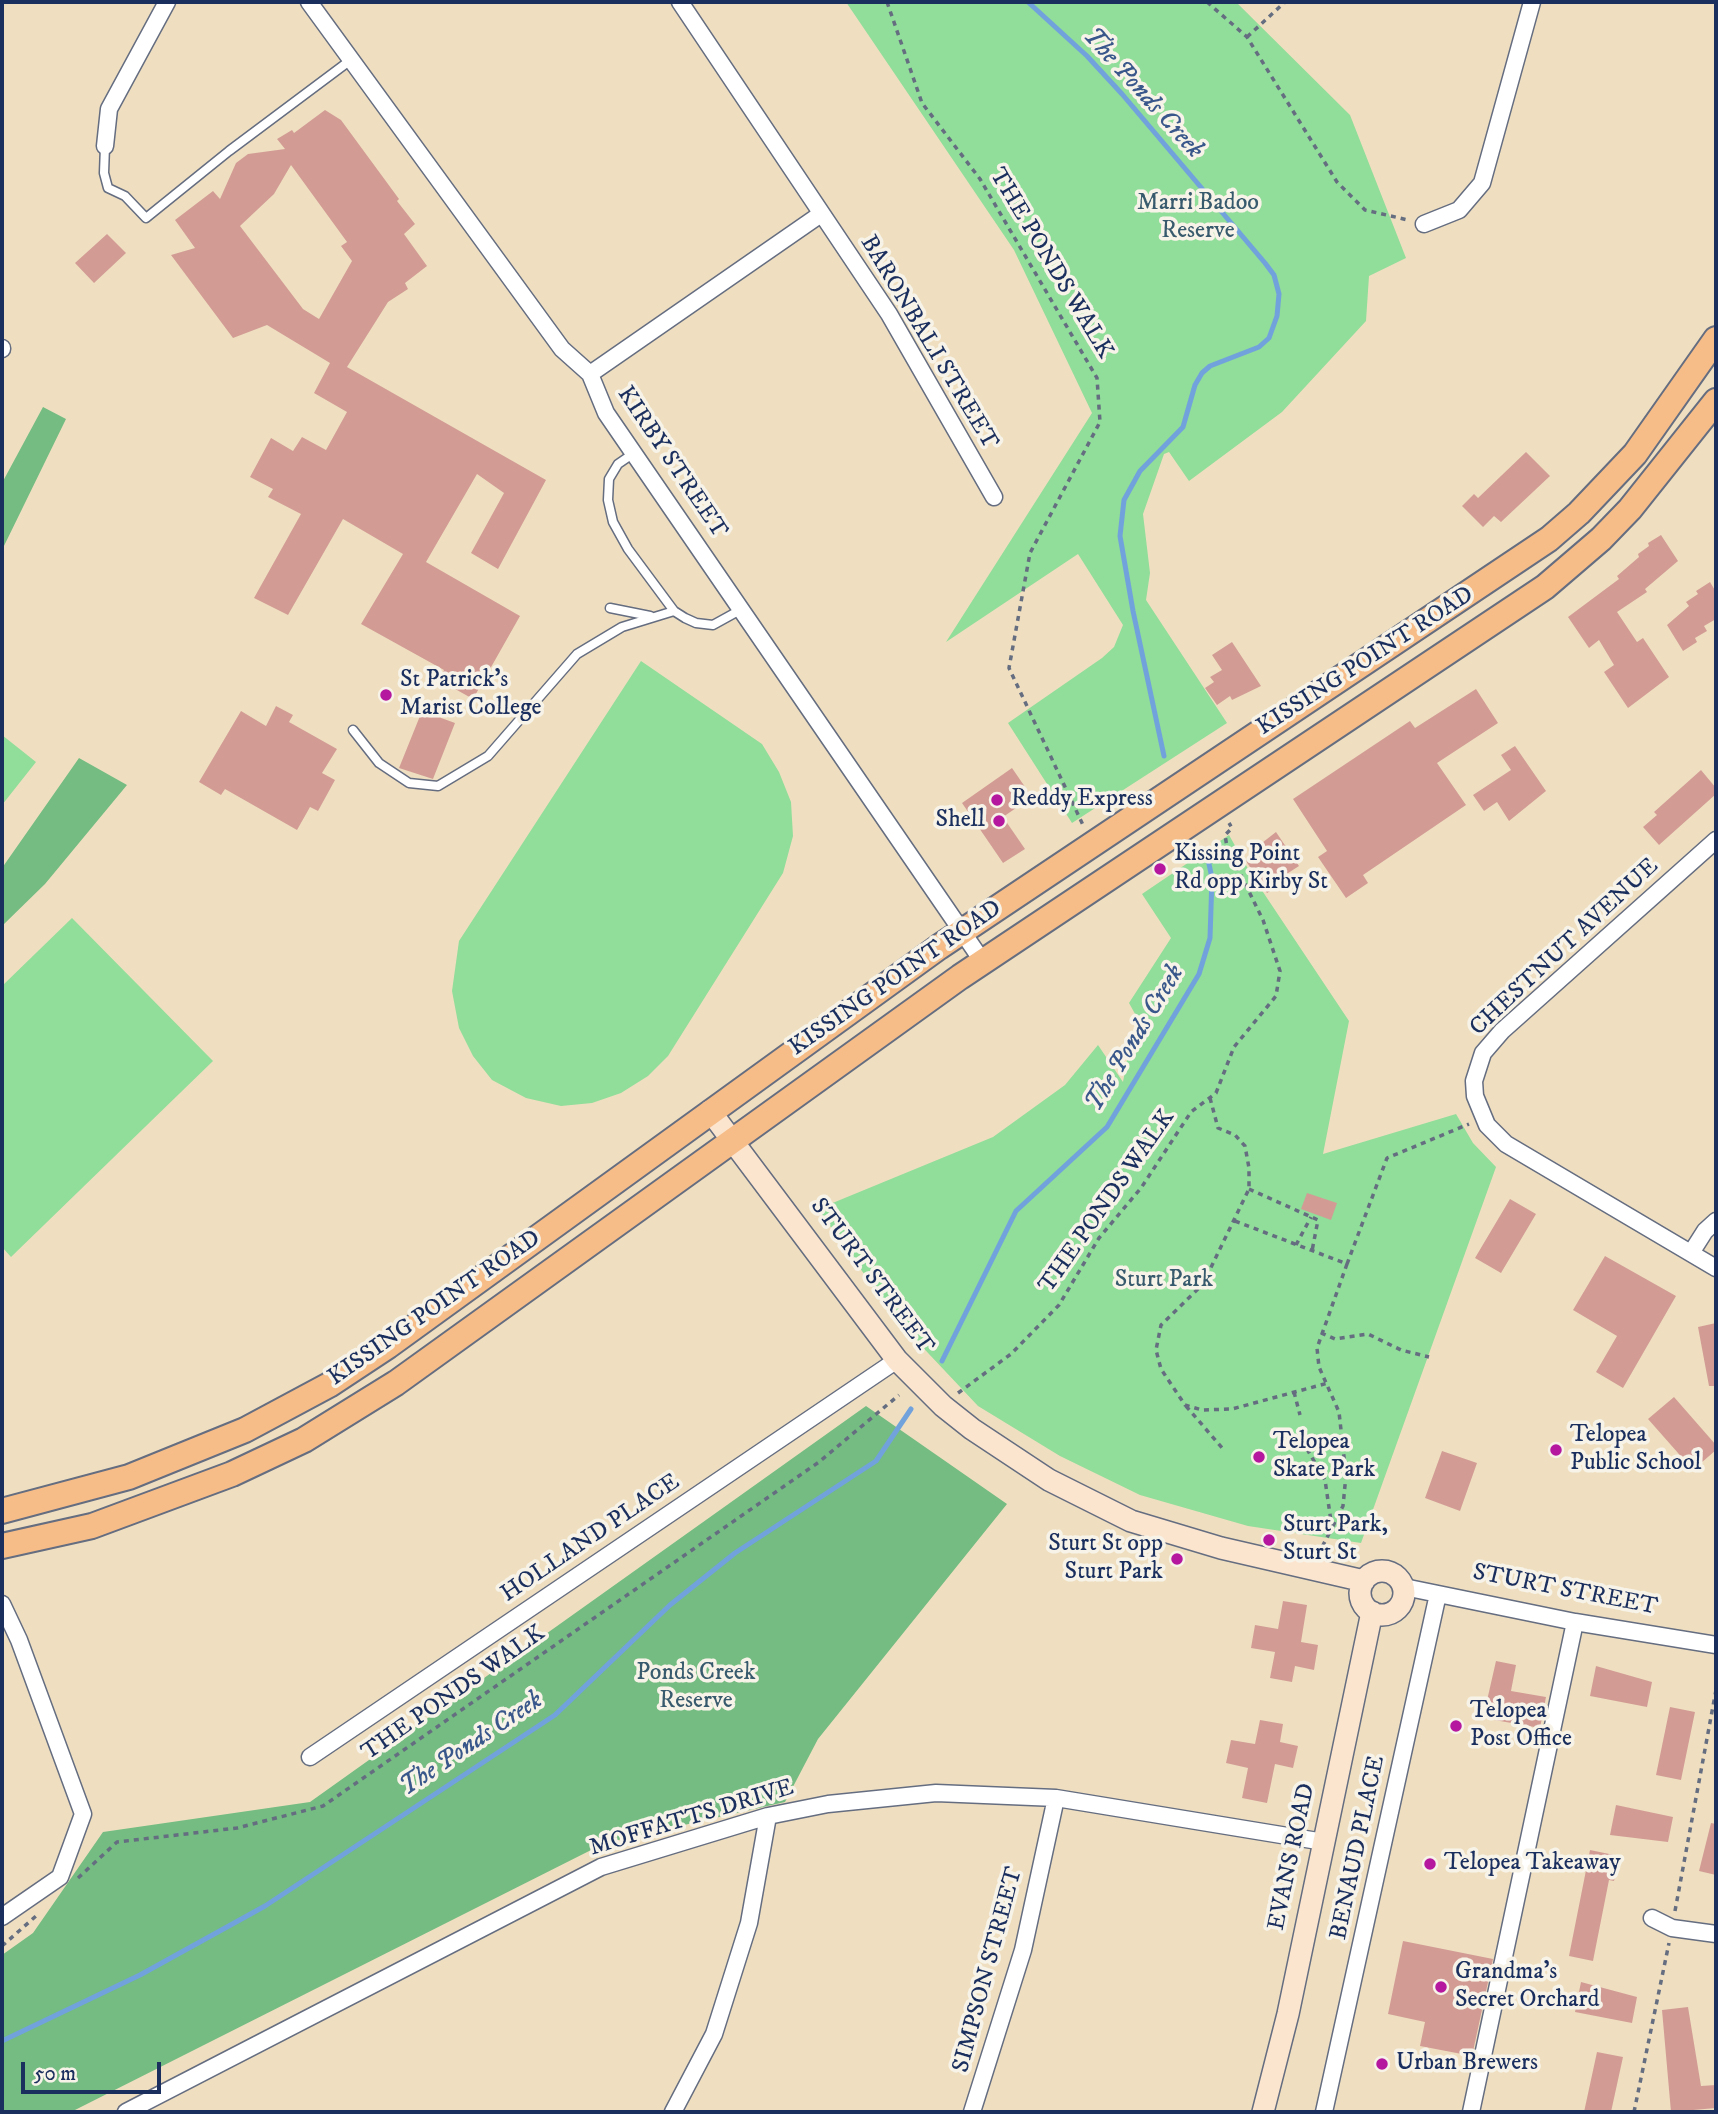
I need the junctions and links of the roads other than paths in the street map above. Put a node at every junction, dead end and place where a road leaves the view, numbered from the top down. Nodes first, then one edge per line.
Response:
1 (167, 2) edge
2 (309, 2) edge
3 (680, 2) edge
4 (1532, 2) edge
5 (352, 60) junction
6 (105, 146) joint
7 (821, 214) junction
8 (1424, 224) road end
9 (1716, 339) edge
10 (590, 374) junction
11 (1716, 401) edge
12 (635, 453) junction
13 (994, 496) dead end
14 (610, 608) dead end
15 (742, 609) junction
16 (674, 611) junction
17 (653, 617) junction
18 (353, 730) dead end
19 (1716, 840) edge
20 (962, 932) junction
21 (983, 962) junction
22 (710, 1111) junction
23 (733, 1142) junction
24 (1716, 1221) edge
25 (1691, 1254) junction
26 (1716, 1268) edge
27 (897, 1360) junction
28 (2, 1511) edge
29 (2, 1546) edge
30 (1364, 1581) junction
31 (1404, 1587) junction
32 (1438, 1594) junction
33 (2, 1604) edge
34 (1372, 1612) junction
35 (1575, 1622) junction
36 (1716, 1645) edge
37 (310, 1757) dead end
38 (1056, 1798) junction
39 (768, 1816) junction
40 (1324, 1842) junction
41 (2, 1917) edge
42 (1652, 1919) dead end
43 (1716, 1934) edge
44 (126, 2112) edge
45 (673, 2112) edge
46 (972, 2112) edge
47 (1263, 2112) edge
48 (1324, 2112) edge
49 (1471, 2112) edge

1 - 6 street
2 - 5 street, KIRBY STREET
3 - 7 street, BARONBALI STREET
4 - 8 street
5 - 6 lane
5 - 10 street, KIRBY STREET
7 - 10 street
7 - 13 street, BARONBALI STREET
9 - 20 main road, KISSING POINT ROAD
10 - 12 street, KIRBY STREET
11 - 21 main road, KISSING POINT ROAD
12 - 15 street, KIRBY STREET
12 - 16 lane
14 - 17 lane
15 - 16 lane
15 - 20 street, KIRBY STREET
16 - 17 lane
17 - 18 lane
19 - 25 street, CHESTNUT AVENUE
20 - 21 street, KIRBY STREET
20 - 22 main road, KISSING POINT ROAD
21 - 23 main road, KISSING POINT ROAD
22 - 23 street, STURT STREET
22 - 28 main road, KISSING POINT ROAD
23 - 27 street, STURT STREET
23 - 29 main road, KISSING POINT ROAD
24 - 25 street
25 - 26 street, CHESTNUT AVENUE
27 - 30 street, STURT STREET
27 - 37 street, HOLLAND PLACE
30 - 31 street
30 - 34 street
31 - 32 street, STURT STREET
31 - 34 street
32 - 35 street, STURT STREET
32 - 48 street, BENAUD PLACE
33 - 41 street
34 - 40 street, EVANS ROAD
35 - 36 street, STURT STREET
35 - 49 street
38 - 39 street, MOFFATTS DRIVE
38 - 40 street, MOFFATTS DRIVE
38 - 46 street, SIMPSON STREET
39 - 44 street, MOFFATTS DRIVE
39 - 45 street
40 - 47 street, EVANS ROAD
42 - 43 street

